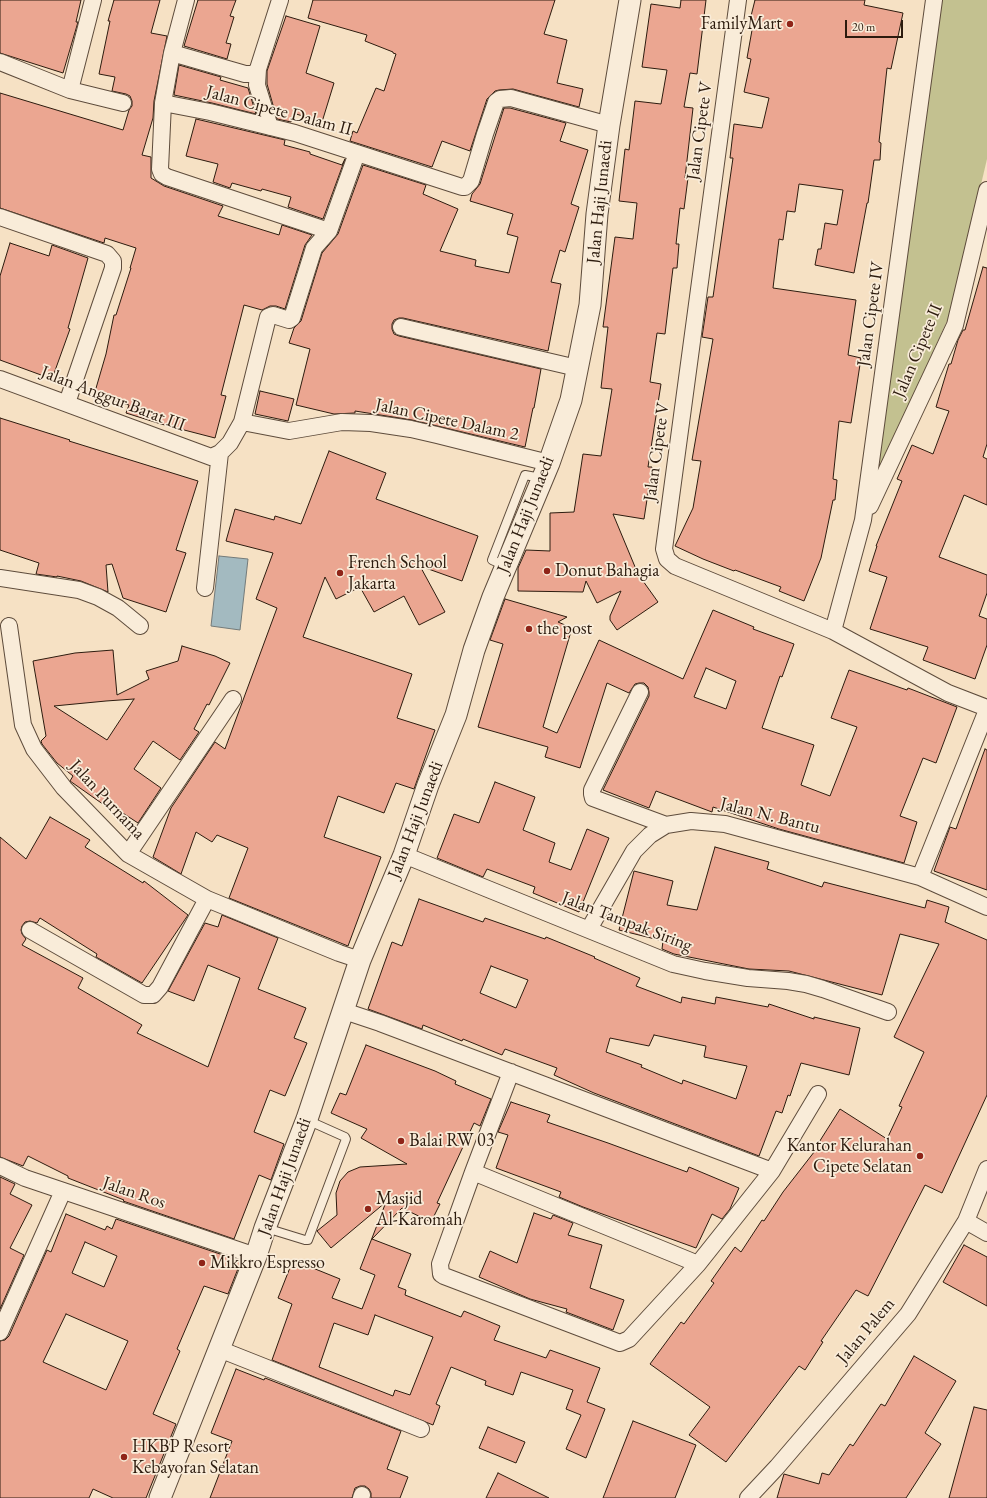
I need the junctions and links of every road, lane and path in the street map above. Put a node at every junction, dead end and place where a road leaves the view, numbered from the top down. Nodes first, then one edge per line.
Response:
1 (93, 0) edge
2 (186, 0) edge
3 (280, 0) edge
4 (630, 0) edge
5 (738, 0) edge
6 (934, 0) edge
7 (172, 53) junction
8 (0, 62) edge
9 (258, 69) junction
10 (70, 90) junction
11 (123, 103) dead end
12 (164, 103) junction
13 (609, 125) junction
14 (270, 127) junction
15 (358, 153) junction
16 (987, 190) edge
17 (0, 217) edge
18 (329, 231) junction
19 (402, 327) dead end
20 (577, 368) junction
21 (0, 379) edge
22 (67, 403) junction
23 (242, 422) junction
24 (216, 455) junction
25 (545, 471) junction
26 (863, 520) junction
27 (0, 578) edge
28 (205, 588) dead end
29 (9, 626) dead end
30 (140, 626) dead end
31 (833, 631) junction
32 (640, 692) dead end
33 (233, 700) dead end
34 (987, 709) edge
35 (666, 826) junction
36 (128, 854) junction
37 (404, 856) junction
38 (920, 877) junction
39 (207, 899) junction
40 (987, 907) edge
41 (589, 929) junction
42 (30, 930) dead end
43 (360, 960) junction
44 (344, 1011) junction
45 (888, 1012) dead end
46 (511, 1072) junction
47 (818, 1094) dead end
48 (306, 1119) junction
49 (0, 1166) edge
50 (987, 1169) edge
51 (772, 1171) junction
52 (473, 1172) junction
53 (62, 1190) junction
54 (966, 1221) junction
55 (265, 1228) junction
56 (987, 1233) edge
57 (256, 1256) junction
58 (698, 1264) junction
59 (0, 1332) edge
60 (219, 1349) junction
61 (421, 1429) dead end
62 (160, 1498) edge
63 (748, 1498) edge

1 - 10 street
2 - 7 street
3 - 9 street
4 - 13 street, Jalan Haji Junaedi
5 - 31 street, Jalan Cipete V
6 - 26 street, Jalan Cipete IV
7 - 9 street
7 - 12 street
8 - 10 street
9 - 14 street
10 - 11 street
12 - 14 street, Jalan Cipete Dalam II
12 - 18 street
13 - 15 street
13 - 20 street, Jalan Haji Junaedi
14 - 15 street, Jalan Cipete Dalam II
15 - 18 street, Jalan Cipete Dalam II
16 - 26 street, Jalan Cipete II
17 - 22 street
18 - 23 street, Jalan Cipete Dalam II
19 - 20 street
20 - 25 street, Jalan Haji Junaedi
21 - 22 street, Jalan Anggur Barat III
22 - 24 street, Jalan Anggur Barat III
23 - 24 street
23 - 25 street, Jalan Cipete Dalam 2
24 - 28 street
25 - 37 street, Jalan Haji Junaedi
26 - 31 street, Jalan Cipete IV
27 - 30 street
29 - 36 street, Jalan Purnama
31 - 34 street, Jalan Cipete V
32 - 35 street
33 - 36 street
34 - 38 street
35 - 38 street, Jalan N. Bantu
35 - 41 street, Jalan N. Bantu
36 - 39 street, Jalan Purnama
37 - 41 street, Jalan Tampak Siring
37 - 43 street, Jalan Haji Junaedi
38 - 40 street
39 - 42 street
39 - 43 street, Jalan Purnama
41 - 45 street, Jalan Tampak Siring
43 - 44 street, Jalan Haji Junaedi
44 - 46 street
44 - 48 street, Jalan Haji Junaedi
46 - 51 street
46 - 52 street
47 - 51 street
48 - 55 street, Jalan Haji Junaedi
48 - 55 lane
49 - 53 street, Jalan Ros
50 - 54 street, Jalan Palem
51 - 58 street
52 - 58 street
52 - 58 street
53 - 57 street, Jalan Ros
53 - 59 street
54 - 56 street
54 - 63 street, Jalan Palem
55 - 57 street, Jalan Haji Junaedi
57 - 60 street, Jalan Haji Junaedi
60 - 61 street
60 - 62 street, Jalan Haji Junaedi

